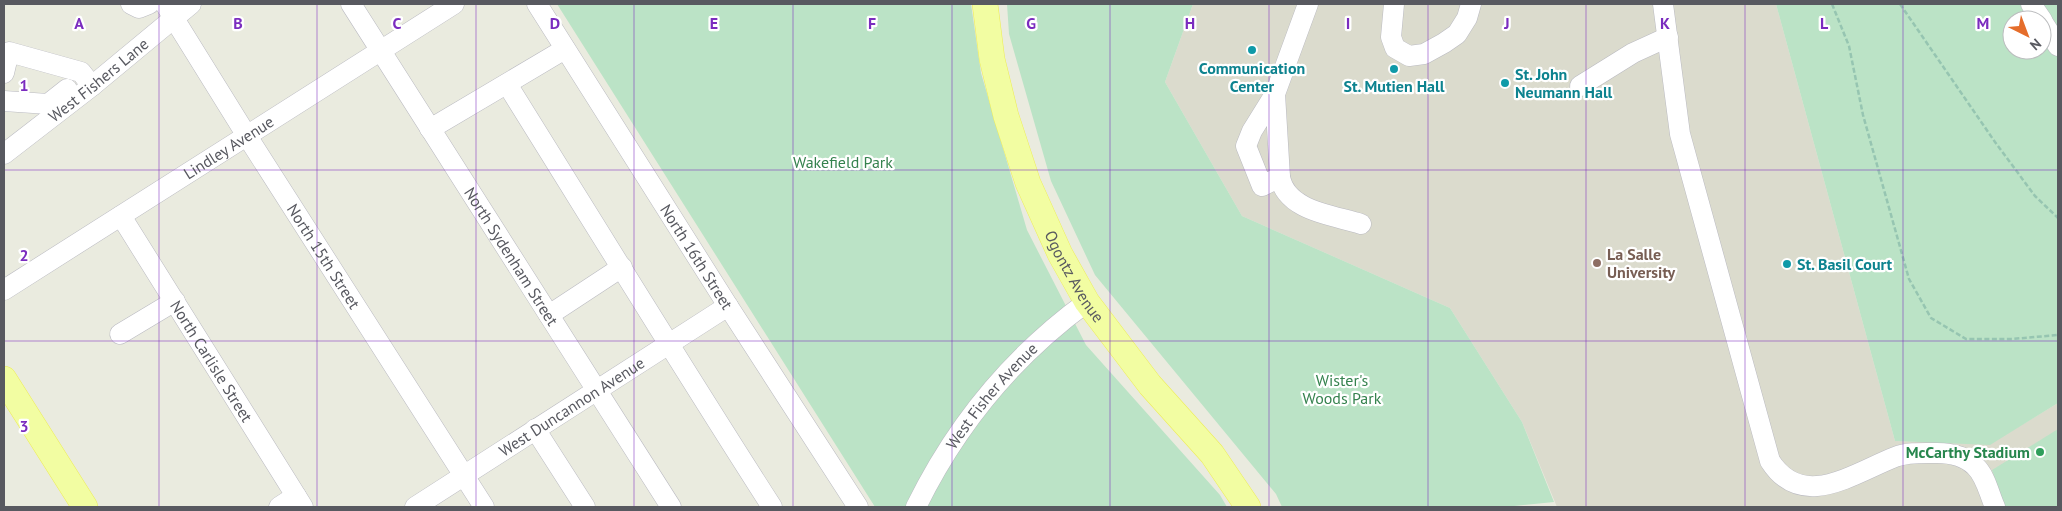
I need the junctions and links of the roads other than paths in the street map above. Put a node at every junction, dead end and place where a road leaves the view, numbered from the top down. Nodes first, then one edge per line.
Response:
1 (131, 4) edge
2 (149, 4) edge
3 (191, 4) edge
4 (351, 4) edge
5 (454, 4) edge
6 (537, 4) edge
7 (985, 4) edge
8 (1308, 4) edge
9 (1394, 4) edge
10 (1471, 4) edge
11 (1663, 4) edge
12 (169, 11) edge
13 (1668, 37) junction
14 (565, 49) junction
15 (381, 51) junction
16 (4, 73) edge
17 (88, 80) junction
18 (507, 84) junction
19 (1580, 86) dead end
20 (1275, 94) junction
21 (4, 102) edge
22 (430, 129) junction
23 (247, 136) junction
24 (4, 154) edge
25 (1280, 176) junction
26 (121, 216) junction
27 (1361, 224) dead end
28 (622, 267) junction
29 (4, 290) edge
30 (174, 301) junction
31 (1087, 302) junction
32 (728, 306) junction
33 (549, 315) junction
34 (120, 334) dead end
35 (668, 345) junction
36 (4, 379) edge
37 (596, 390) junction
38 (535, 429) junction
39 (464, 475) junction
40 (300, 502) edge
41 (85, 507) edge
42 (279, 507) edge
43 (414, 507) edge
44 (484, 507) edge
45 (585, 507) edge
46 (671, 507) edge
47 (772, 507) edge
48 (858, 507) edge
49 (916, 507) edge
50 (1248, 507) edge
51 (1995, 507) edge

1 - 2 street
3 - 12 street, West Fishers Lane
4 - 15 street, North Sydenham Street
5 - 15 street, Lindley Avenue
6 - 14 street, North 16th Street
7 - 31 main road, Ogontz Avenue
8 - 20 street
9 - 10 street
11 - 13 street
12 - 17 street, West Fishers Lane
12 - 23 street, North 15th Street
13 - 19 street
13 - 51 street
14 - 18 street
14 - 32 street, North 16th Street
15 - 22 street, North Sydenham Street
15 - 23 street, Lindley Avenue
16 - 17 street
17 - 21 street
17 - 24 street, West Fishers Lane
18 - 22 street
18 - 28 street
20 - 25 street
20 - 25 street
22 - 33 street, North Sydenham Street
23 - 26 street, Lindley Avenue
23 - 39 street, North 15th Street
25 - 27 street
26 - 29 street, Lindley Avenue
26 - 30 street, North Carlisle Street
28 - 33 street
28 - 35 street
30 - 34 street
30 - 40 street, North Carlisle Street
31 - 49 street, West Fisher Avenue
31 - 50 main road, Ogontz Avenue
32 - 35 street, West Duncannon Avenue
32 - 48 street, North 16th Street
33 - 37 street, North Sydenham Street
35 - 37 street, West Duncannon Avenue
35 - 47 street
36 - 41 main road
37 - 38 street, West Duncannon Avenue
37 - 46 street, North Sydenham Street
38 - 39 street, West Duncannon Avenue
38 - 45 street
39 - 43 street, West Duncannon Avenue
39 - 44 street, North 15th Street
40 - 42 street

